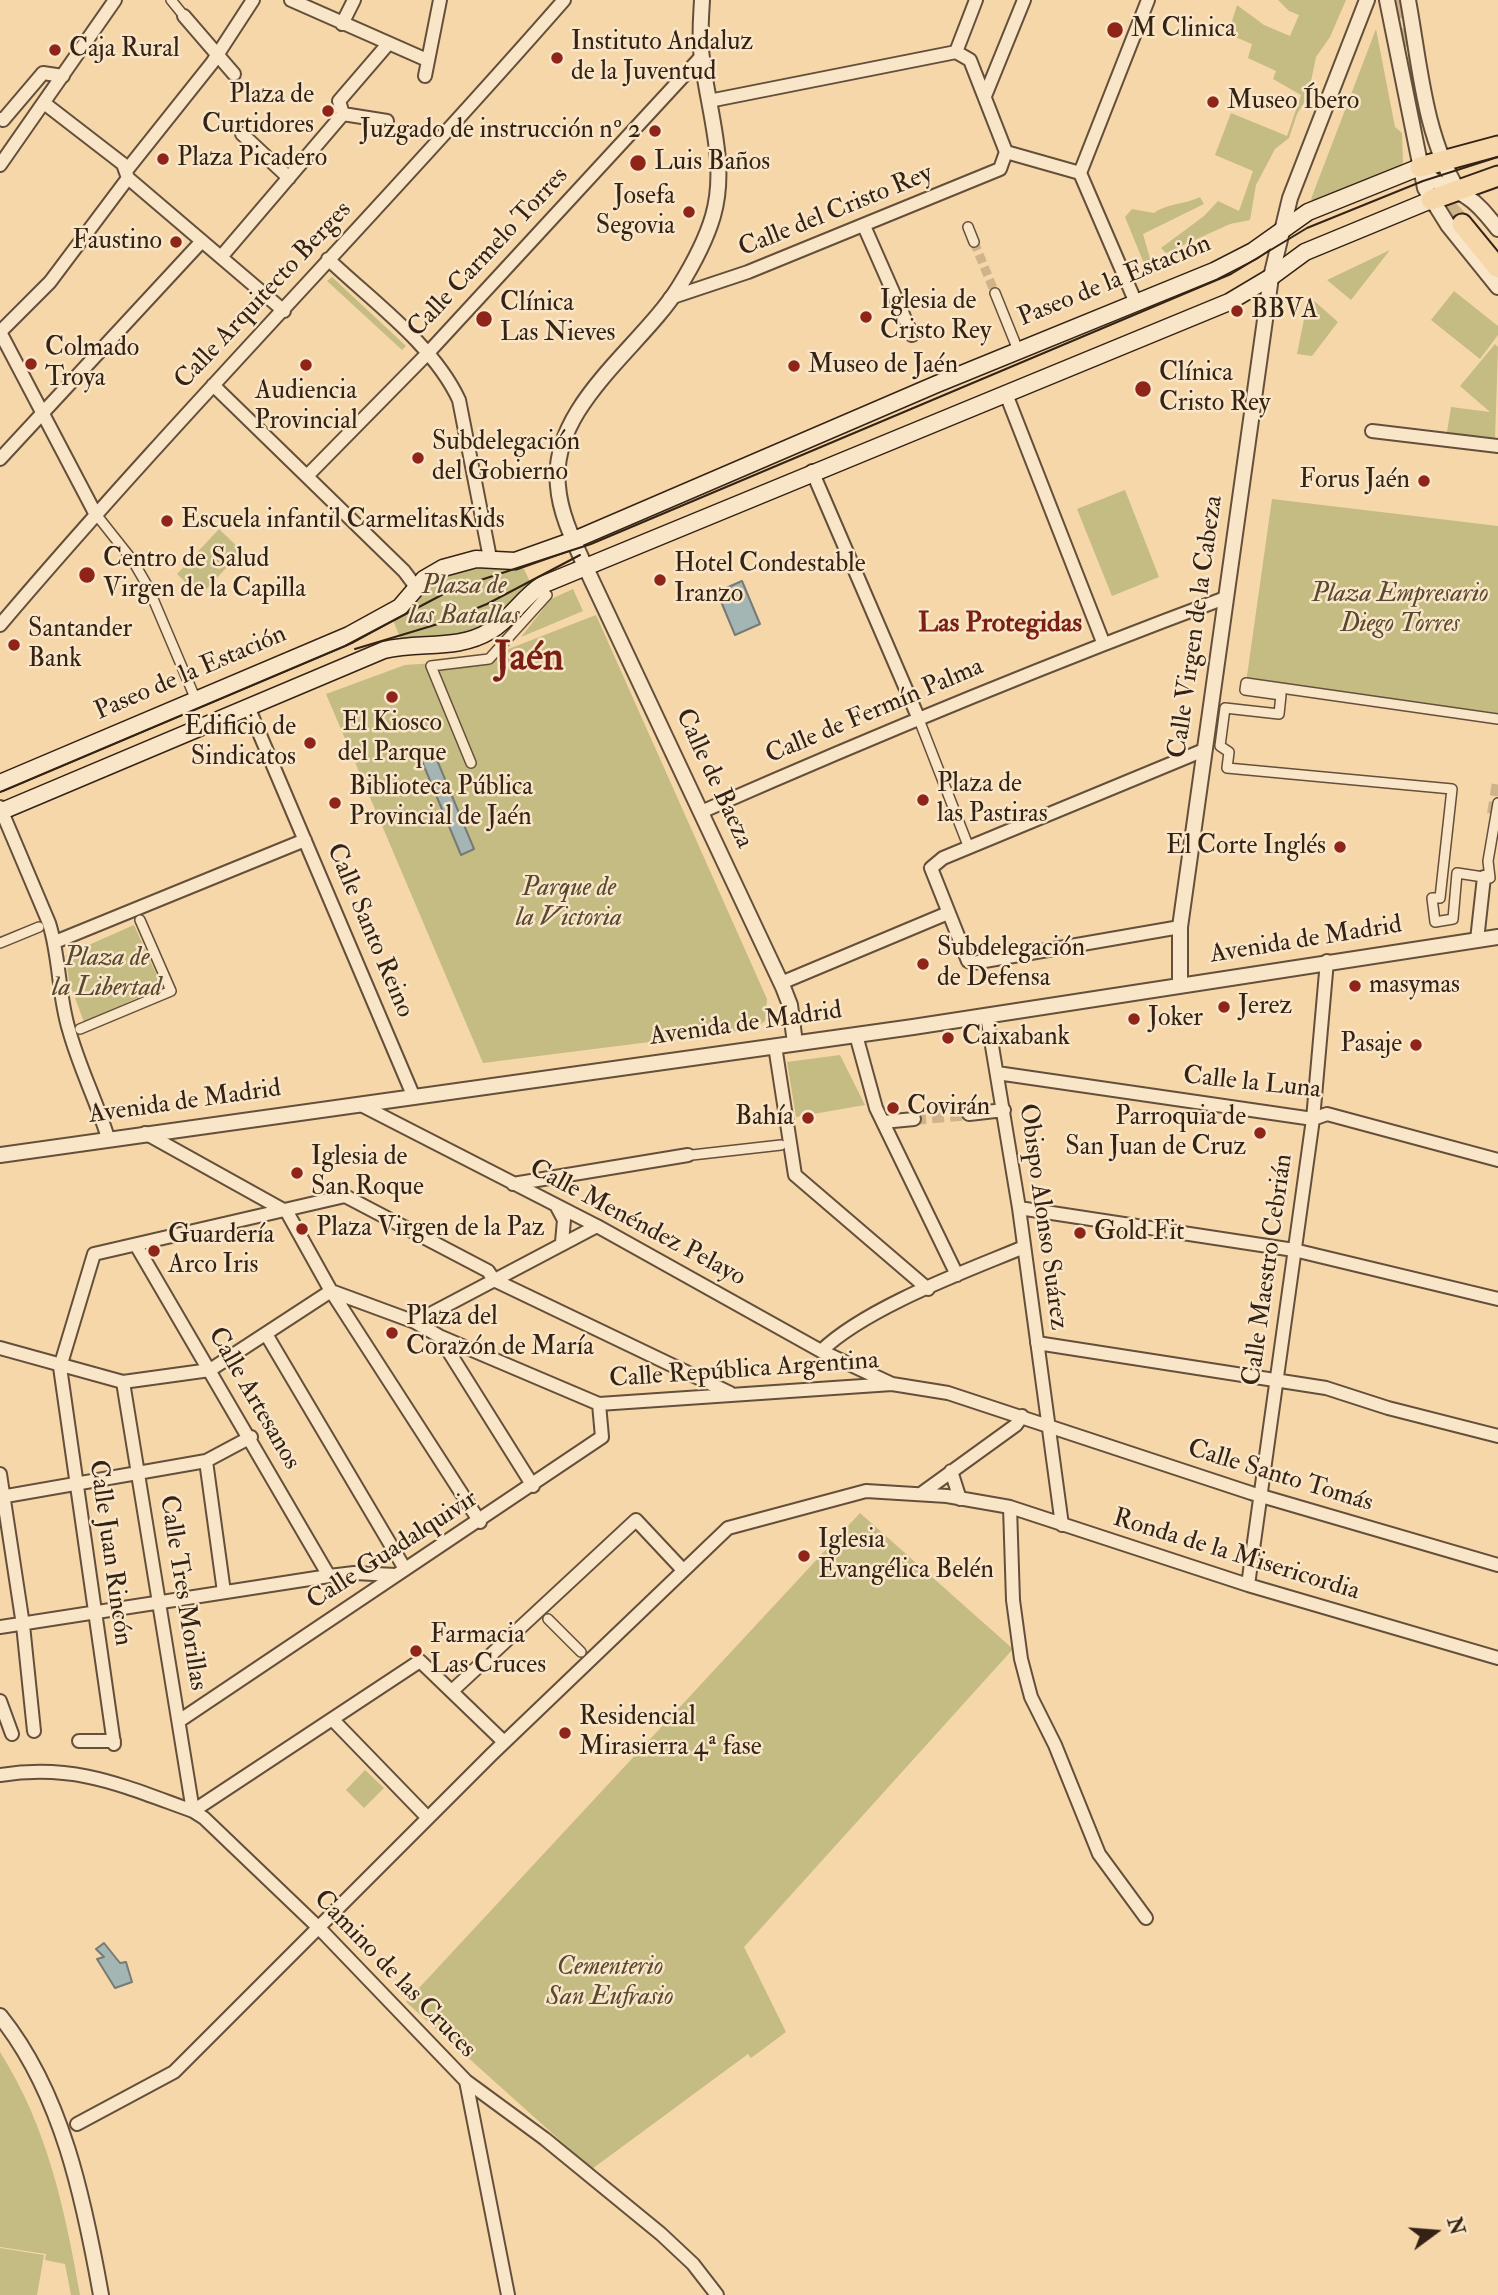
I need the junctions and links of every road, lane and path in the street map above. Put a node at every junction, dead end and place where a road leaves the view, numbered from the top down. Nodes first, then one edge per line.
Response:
1 (115, 0) edge
2 (171, 0) edge
3 (253, 0) edge
4 (291, 0) edge
5 (354, 0) edge
6 (440, 0) edge
7 (564, 0) edge
8 (702, 0) edge
9 (976, 0) edge
10 (1024, 0) edge
11 (1148, 0) edge
12 (1367, 0) edge
13 (1387, 0) edge
14 (1408, 0) edge
15 (184, 16) joint
16 (342, 24) junction
17 (388, 44) junction
18 (956, 52) junction
19 (216, 55) junction
20 (701, 57) junction
21 (427, 60) junction
22 (234, 74) dead end
23 (62, 76) junction
24 (425, 76) dead end
25 (985, 96) junction
26 (709, 101) junction
27 (44, 103) junction
28 (343, 114) junction
29 (0, 119) edge
30 (387, 121) dead end
31 (242, 134) dead end
32 (1498, 146) edge
33 (1006, 152) junction
34 (1442, 162) junction
35 (0, 165) edge
36 (1420, 167) junction
37 (1080, 173) junction
38 (127, 174) junction
39 (1498, 176) edge
40 (289, 178) junction
41 (1459, 192) junction
42 (1431, 200) junction
43 (864, 226) junction
44 (968, 227) dead end
45 (1282, 228) junction
46 (1498, 229) edge
47 (202, 241) junction
48 (974, 242) tunnel mouth
49 (1498, 249) edge
50 (221, 257) junction
51 (328, 259) junction
52 (1498, 268) edge
53 (1271, 277) junction
54 (1498, 287) edge
55 (995, 293) tunnel mouth
56 (670, 298) junction
57 (1136, 303) junction
58 (284, 311) junction
59 (0, 332) edge
60 (912, 335) dead end
61 (1018, 350) junction
62 (427, 354) junction
63 (213, 385) junction
64 (1006, 394) junction
65 (41, 413) junction
66 (1373, 430) dead end
67 (1498, 446) edge
68 (0, 459) edge
69 (812, 471) junction
70 (307, 476) junction
71 (94, 513) junction
72 (574, 540) junction
73 (490, 558) junction
74 (585, 566) junction
75 (416, 586) junction
76 (547, 594) dead end
77 (1225, 598) junction
78 (0, 625) edge
79 (1103, 642) junction
80 (197, 700) junction
81 (249, 709) junction
82 (918, 717) junction
83 (1498, 719) edge
84 (1204, 750) junction
85 (471, 763) dead end
86 (0, 783) edge
87 (1498, 803) edge
88 (1, 810) edge
89 (701, 812) junction
90 (305, 840) junction
91 (969, 848) junction
92 (1484, 877) junction
93 (948, 913) junction
94 (140, 920) dead end
95 (39, 927) dead end
96 (1180, 927) junction
97 (1498, 937) edge
98 (1477, 940) junction
99 (55, 942) junction
100 (0, 943) edge
101 (1327, 961) junction
102 (781, 983) junction
103 (1180, 985) junction
104 (987, 1016) junction
105 (80, 1029) dead end
106 (856, 1035) junction
107 (795, 1043) junction
108 (775, 1046) junction
109 (997, 1073) junction
110 (413, 1095) junction
111 (359, 1104) junction
112 (1004, 1111) junction
113 (969, 1114) tunnel mouth
114 (1313, 1118) junction
115 (914, 1119) tunnel mouth
116 (883, 1122) junction
117 (145, 1133) junction
118 (108, 1138) junction
119 (782, 1144) dead end
120 (0, 1155) edge
121 (690, 1155) joint
122 (1498, 1160) edge
123 (513, 1184) junction
124 (556, 1205) junction
125 (1019, 1208) junction
126 (287, 1212) junction
127 (597, 1226) junction
128 (562, 1242) junction
129 (136, 1245) junction
130 (1024, 1247) junction
131 (1294, 1250) junction
132 (957, 1275) junction
133 (494, 1280) junction
134 (929, 1289) junction
135 (331, 1291) junction
136 (1498, 1299) edge
137 (415, 1322) junction
138 (266, 1334) junction
139 (439, 1336) junction
140 (1037, 1343) junction
141 (2, 1350) edge
142 (821, 1351) junction
143 (60, 1367) junction
144 (210, 1370) junction
145 (1277, 1379) junction
146 (123, 1382) junction
147 (892, 1384) junction
148 (731, 1393) junction
149 (598, 1404) junction
150 (1023, 1416) junction
151 (1051, 1426) junction
152 (1498, 1436) edge
153 (251, 1437) junction
154 (206, 1461) junction
155 (951, 1471) junction
156 (140, 1473) junction
157 (0, 1474) edge
158 (75, 1483) junction
159 (533, 1486) junction
160 (922, 1493) junction
161 (2, 1497) edge
162 (1262, 1497) junction
163 (960, 1499) junction
164 (1010, 1507) junction
165 (480, 1522) junction
166 (1062, 1525) junction
167 (6, 1563) edge
168 (1498, 1565) edge
169 (682, 1569) junction
170 (401, 1572) junction
171 (329, 1576) junction
172 (1248, 1585) junction
173 (224, 1592) junction
174 (160, 1602) junction
175 (94, 1611) junction
176 (548, 1619) dead end
177 (23, 1625) junction
178 (0, 1627) edge
179 (581, 1652) dead end
180 (1498, 1658) edge
181 (452, 1691) junction
182 (0, 1701) edge
183 (333, 1720) junction
184 (178, 1721) junction
185 (34, 1731) dead end
186 (12, 1734) dead end
187 (79, 1741) dead end
188 (504, 1742) junction
189 (0, 1775) edge
190 (193, 1811) junction
191 (428, 1818) junction
192 (1146, 1918) dead end
193 (320, 1929) junction
194 (0, 2016) edge
195 (466, 2081) junction
196 (77, 2124) dead end
197 (101, 2295) edge
198 (508, 2295) edge
199 (717, 2295) edge

1 - 23 street
2 - 15 street
3 - 19 street
4 - 16 street
5 - 16 street
6 - 21 street
7 - 51 street, Calle Arquitecto Berges
8 - 20 street, Calle de Baeza
9 - 18 street
10 - 25 street
11 - 37 street
12 - 45 street, Calle Virgen de la Cabeza
13 - 36 street
14 - 34 street
15 - 19 street
16 - 17 street
17 - 21 street
17 - 28 street
18 - 25 street
18 - 26 street
19 - 22 street
19 - 38 street
20 - 26 street, Calle de Baeza
20 - 62 street, Calle Carmelo Torres
21 - 24 street
23 - 27 street
23 - 29 street
25 - 33 street
26 - 56 street, Calle de Baeza
27 - 35 street
27 - 38 street
28 - 30 street
28 - 40 street
31 - 40 street
32 - 34 main road, Paseo de la Estación
33 - 37 street
33 - 43 street, Calle del Cristo Rey
34 - 36 main road, Paseo de la Estación
34 - 41 street
36 - 41 street
36 - 42 street
36 - 45 main road, Paseo de la Estación
37 - 57 street
38 - 47 street
38 - 59 street
39 - 41 main road
40 - 50 street
41 - 42 main road
41 - 46 street
42 - 53 main road
42 - 54 street
43 - 56 street, Calle del Cristo Rey
43 - 60 street
44 - 48 street
45 - 53 street, Calle Virgen de la Cabeza
45 - 57 main road, Paseo de la Estación
47 - 50 street
47 - 65 street
49 - 52 main road
50 - 58 street
51 - 58 street, Calle Arquitecto Berges
51 - 62 street
53 - 64 main road
53 - 77 street, Calle Virgen de la Cabeza
55 - 61 street
56 - 72 street, Calle de Baeza
57 - 61 main road, Paseo de la Estación
58 - 63 street, Calle Arquitecto Berges
59 - 65 street
61 - 72 main road, Paseo de la Estación
62 - 70 street, Calle Carmelo Torres
62 - 73 street
63 - 70 street
63 - 71 street, Calle Arquitecto Berges
64 - 69 main road
64 - 79 street
65 - 68 street
65 - 71 street
66 - 67 street
69 - 74 main road
69 - 82 street
70 - 75 street
71 - 78 street, Calle Arquitecto Berges
71 - 80 street
72 - 73 main road, Paseo de la Estación
72 - 74 street, Calle de Baeza
73 - 75 main road
74 - 81 main road, Paseo de la Estación
74 - 89 street, Calle de Baeza
75 - 80 main road, Paseo de la Estación
76 - 85 street
77 - 79 street, Calle de Fermín Palma
77 - 84 street, Calle Virgen de la Cabeza
79 - 82 street, Calle de Fermín Palma
80 - 86 main road, Paseo de la Estación
81 - 88 main road, Paseo de la Estación
81 - 90 street, Calle Santo Reino
82 - 89 street, Calle de Fermín Palma
82 - 91 street
83 - 92 street
84 - 91 street
84 - 96 street, Calle Virgen de la Cabeza
87 - 92 street
88 - 99 street
89 - 102 street, Calle de Baeza
90 - 99 street
90 - 110 street, Calle Santo Reino
91 - 93 street
92 - 98 street
93 - 96 street
93 - 102 street
94 - 105 street
95 - 100 street
96 - 103 street, Calle Virgen de la Cabeza
97 - 98 street, Avenida de Madrid
98 - 101 street, Avenida de Madrid
99 - 118 street
101 - 103 street, Avenida de Madrid
101 - 114 street, Calle Maestro Cebrián
102 - 107 street, Calle de Baeza
103 - 104 street, Avenida de Madrid
104 - 106 street, Avenida de Madrid
104 - 109 street, Obispo Alonso Suárez
106 - 107 street, Avenida de Madrid
106 - 116 street
107 - 108 street, Avenida de Madrid
108 - 110 street, Avenida de Madrid
108 - 134 street
109 - 112 street, Obispo Alonso Suárez
109 - 114 street, Calle la Luna
110 - 111 street, Avenida de Madrid
111 - 117 street, Avenida de Madrid
111 - 123 street, Calle Menéndez Pelayo
112 - 113 street
112 - 125 street, Obispo Alonso Suárez
114 - 122 street, Calle la Luna
114 - 131 street, Calle Maestro Cebrián
115 - 116 street
116 - 132 street
117 - 118 street, Avenida de Madrid
117 - 126 street
118 - 120 street, Avenida de Madrid
119 - 121 street
121 - 123 street
123 - 124 street, Calle Menéndez Pelayo
124 - 127 street, Calle Menéndez Pelayo
124 - 128 street
125 - 130 street, Obispo Alonso Suárez
125 - 131 street
126 - 129 street
126 - 133 street
126 - 135 street
127 - 128 street
127 - 142 street, Calle Menéndez Pelayo
128 - 133 street
129 - 143 street
129 - 144 street, Calle Artesanos
130 - 132 street
130 - 140 street, Obispo Alonso Suárez
131 - 136 street
131 - 145 street, Calle Maestro Cebrián
132 - 134 street
133 - 137 street
133 - 148 street
134 - 142 street
135 - 137 street, Calle República Argentina
135 - 138 street
135 - 165 street
137 - 139 street, Calle República Argentina
138 - 144 street
138 - 170 street
139 - 149 street, Calle República Argentina
139 - 159 street
140 - 145 street
140 - 151 street, Obispo Alonso Suárez
141 - 143 street
142 - 147 street, Calle Menéndez Pelayo
143 - 146 street
143 - 158 street, Calle Juan Rincón
144 - 146 street
144 - 153 street, Calle Artesanos
145 - 152 street
145 - 162 street, Calle Maestro Cebrián
146 - 156 street, Calle Tres Morillas
147 - 148 street, Calle República Argentina
147 - 150 street, Calle República Argentina
148 - 149 street, Calle República Argentina
149 - 159 street, Calle Guadalquivir
150 - 151 street, Calle República Argentina
150 - 155 street
151 - 162 street, Calle Santo Tomás
151 - 166 street, Obispo Alonso Suárez
153 - 154 street
153 - 171 street, Calle Artesanos
154 - 156 street
154 - 173 street
155 - 160 street
155 - 163 street
156 - 158 street
156 - 174 street, Calle Tres Morillas
157 - 161 street
158 - 161 street
158 - 175 street, Calle Juan Rincón
159 - 165 street, Calle Guadalquivir
160 - 163 street, Ronda de la Misericordia
160 - 169 street, Ronda de la Misericordia
161 - 167 street
162 - 168 street, Calle Santo Tomás
162 - 172 street, Calle Maestro Cebrián
163 - 164 street, Ronda de la Misericordia
164 - 166 street, Ronda de la Misericordia
164 - 192 street
165 - 170 street, Calle Guadalquivir
166 - 172 street, Ronda de la Misericordia
167 - 177 street
169 - 181 street
169 - 188 street, Ronda de la Misericordia
170 - 171 street
170 - 184 street, Calle Guadalquivir
171 - 173 street
172 - 180 street, Ronda de la Misericordia
173 - 174 street
174 - 175 street
174 - 184 street, Calle Tres Morillas
175 - 177 street
175 - 187 street, Calle Juan Rincón
176 - 179 street
177 - 178 street
177 - 185 street
181 - 183 street
181 - 188 street
182 - 186 street
183 - 190 street
183 - 191 street
184 - 190 street, Calle Tres Morillas
188 - 191 street, Ronda de la Misericordia
189 - 190 street, Camino de las Cruces
190 - 193 street, Camino de las Cruces
191 - 193 street, Ronda de la Misericordia
193 - 195 street, Camino de las Cruces
193 - 196 street, Ronda de la Misericordia
194 - 197 street
195 - 198 street
195 - 199 street, Camino de las Cruces

